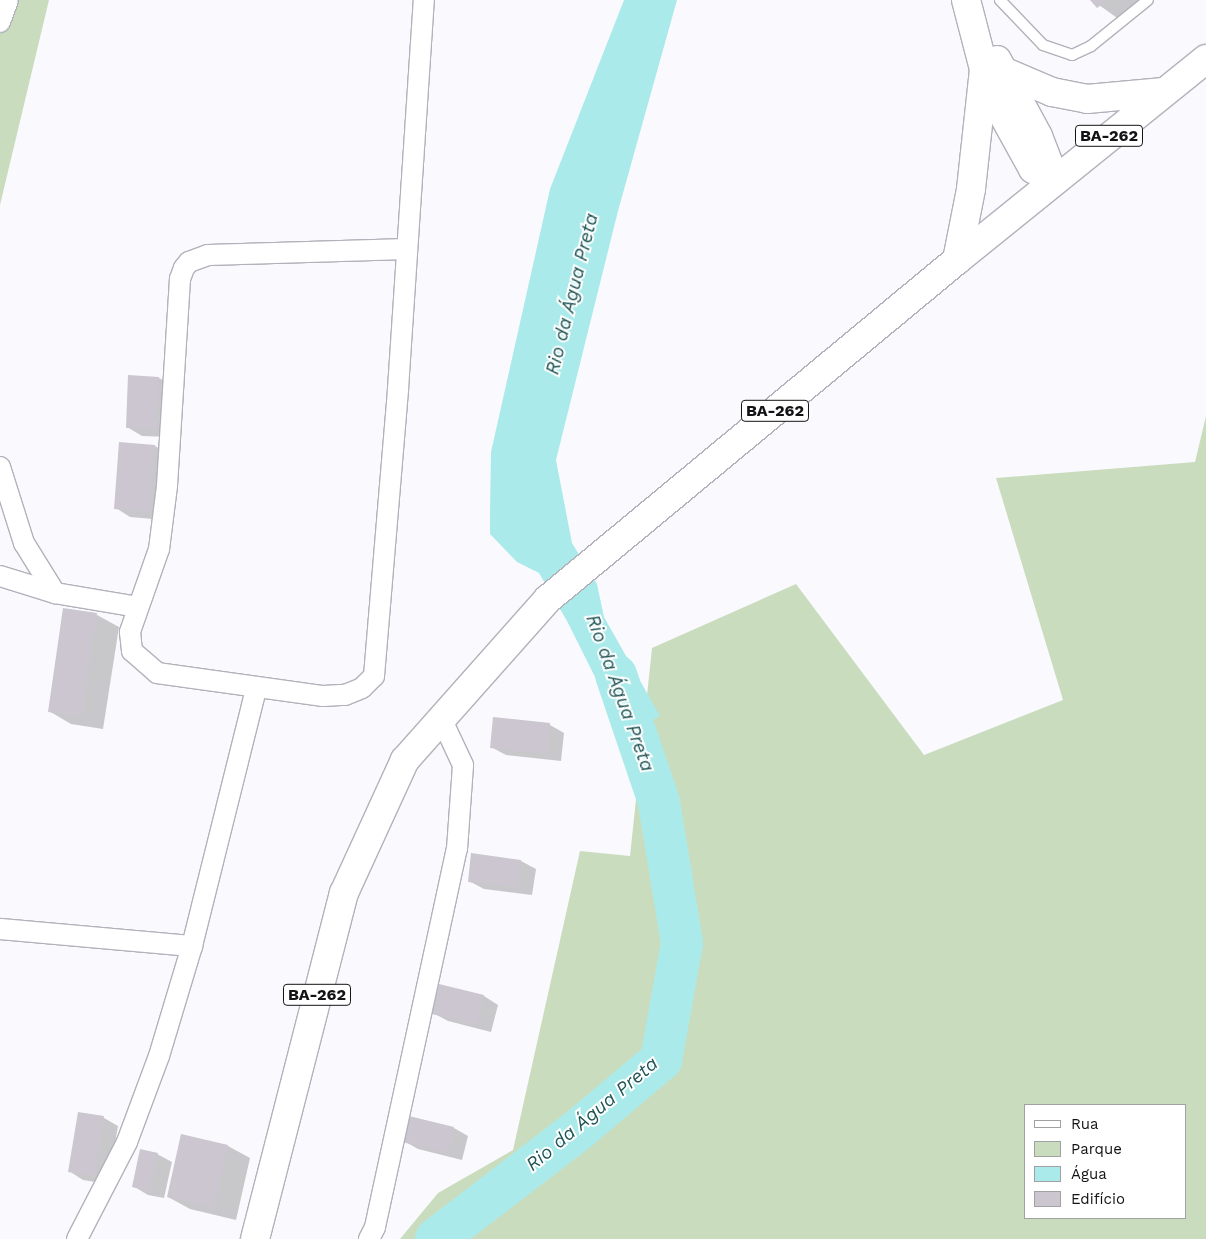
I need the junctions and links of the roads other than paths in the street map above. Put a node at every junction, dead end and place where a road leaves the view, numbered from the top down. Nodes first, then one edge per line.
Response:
1 (8, 0) edge
2 (424, 0) edge
3 (966, 0) edge
4 (1000, 0) edge
5 (1148, 0) edge
6 (0, 22) edge
7 (1206, 59) edge
8 (994, 70) junction
9 (1164, 92) junction
10 (1055, 180) junction
11 (408, 249) junction
12 (957, 260) junction
13 (0, 467) edge
14 (0, 576) edge
15 (55, 593) junction
16 (138, 607) junction
17 (256, 689) junction
18 (440, 718) junction
19 (0, 929) edge
20 (192, 946) junction
21 (77, 1239) edge
22 (254, 1239) edge
23 (370, 1239) edge

1 - 6 street
2 - 11 street
3 - 8 main road
4 - 5 lane
7 - 9 main road, BA-262
8 - 9 main road
8 - 10 main road
8 - 12 main road
9 - 10 main road, BA-262
10 - 12 main road, BA-262
11 - 16 street
11 - 17 street
12 - 18 main road, BA-262
13 - 15 street
14 - 15 street
15 - 16 street
16 - 17 street
17 - 20 street
18 - 22 main road, BA-262
18 - 23 street
19 - 20 street
20 - 21 street

